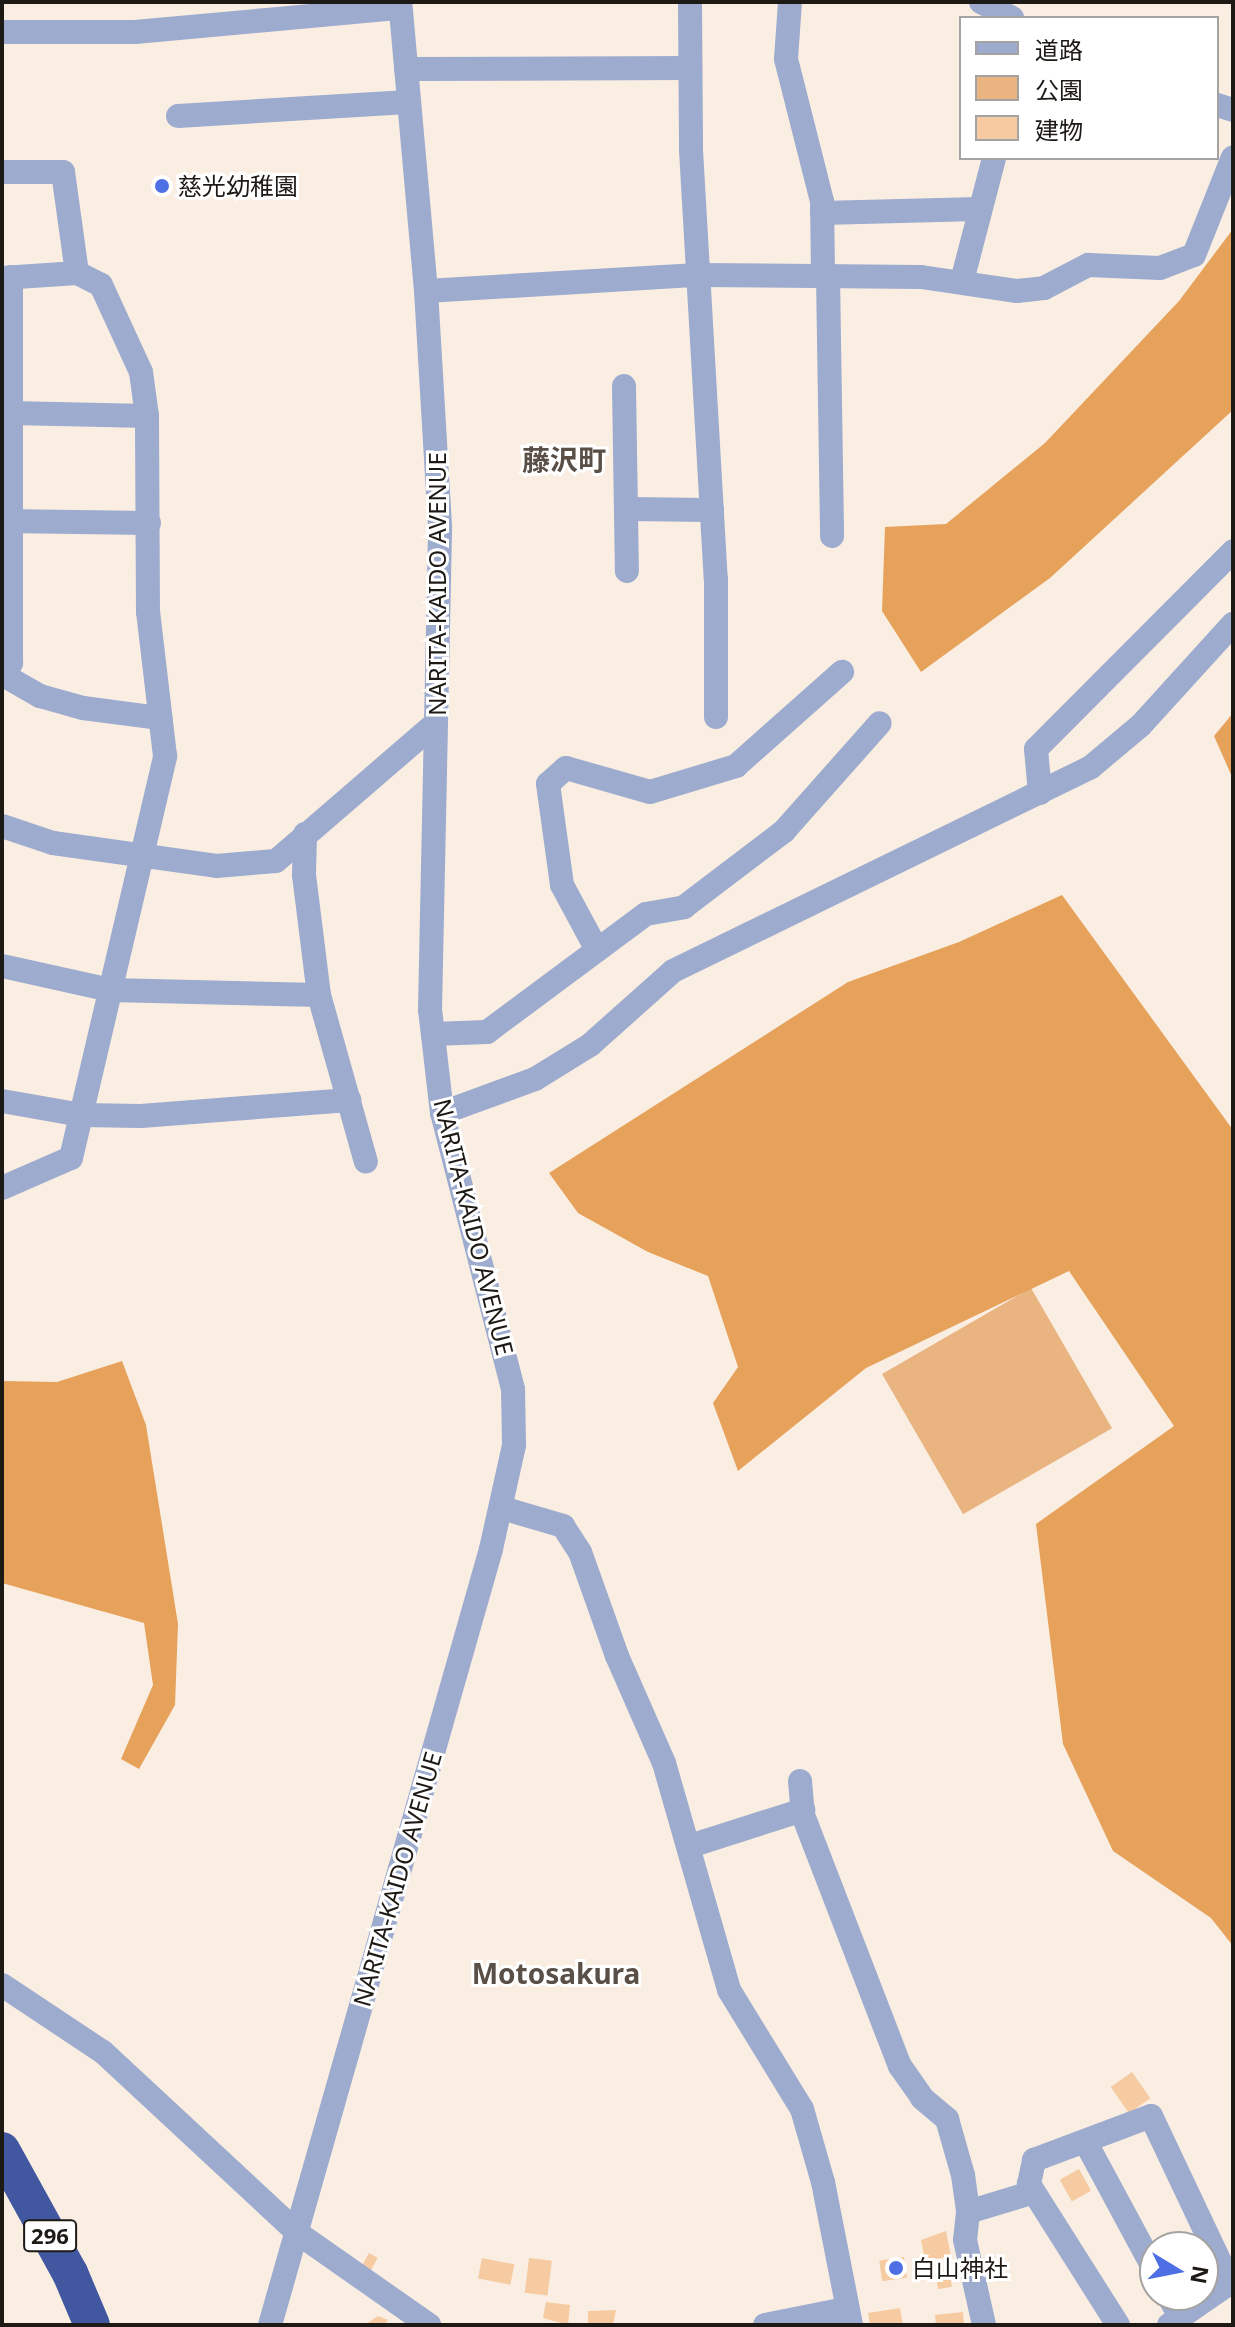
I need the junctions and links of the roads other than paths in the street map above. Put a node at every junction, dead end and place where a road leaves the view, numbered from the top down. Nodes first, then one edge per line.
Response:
1 (690, 2) edge
2 (790, 2) edge
3 (981, 2) edge
4 (400, 5) edge
5 (1008, 16) edge
6 (2, 32) edge
7 (690, 68) junction
8 (406, 69) junction
9 (408, 102) junction
10 (178, 116) dead end
11 (1233, 157) edge
12 (993, 160) edge
13 (2, 172) edge
14 (978, 209) junction
15 (822, 213) junction
16 (77, 273) junction
17 (698, 275) junction
18 (825, 276) junction
19 (6, 278) edge
20 (962, 281) junction
21 (426, 291) junction
22 (624, 386) dead end
23 (11, 413) junction
24 (147, 416) junction
25 (626, 509) junction
26 (712, 510) junction
27 (6, 521) edge
28 (149, 523) junction
29 (832, 536) dead end
30 (1233, 551) edge
31 (627, 571) dead end
32 (1233, 624) edge
33 (842, 672) dead end
34 (2, 675) edge
35 (716, 717) dead end
36 (160, 718) junction
37 (436, 723) junction
38 (880, 723) dead end
39 (1040, 793) junction
40 (2, 826) edge
41 (305, 834) junction
42 (142, 856) junction
43 (597, 950) junction
44 (2, 966) edge
45 (110, 990) junction
46 (319, 995) junction
47 (433, 1034) junction
48 (349, 1100) junction
49 (2, 1101) edge
50 (442, 1113) junction
51 (81, 1115) junction
52 (366, 1162) dead end
53 (2, 1188) edge
54 (502, 1508) junction
55 (800, 1781) dead end
56 (803, 1810) junction
57 (690, 1846) junction
58 (2, 1985) edge
59 (1085, 2141) junction
60 (2, 2150) edge
61 (1031, 2193) junction
62 (968, 2212) junction
63 (299, 2234) junction
64 (1139, 2241) edge
65 (1226, 2253) edge
66 (848, 2317) edge
67 (1174, 2321) edge
68 (92, 2325) edge
69 (270, 2325) edge
70 (429, 2325) edge
71 (765, 2325) edge
72 (984, 2325) edge
73 (1118, 2325) edge

1 - 7 street
2 - 15 street
3 - 5 street
4 - 6 street
4 - 8 street, NARITA-KAIDO AVENUE
7 - 8 street
7 - 17 street
8 - 9 street, NARITA-KAIDO AVENUE
9 - 10 street
9 - 21 street, NARITA-KAIDO AVENUE
11 - 20 street
12 - 14 street
13 - 16 street
14 - 15 street
14 - 20 street
15 - 18 street
16 - 19 street
16 - 24 street
17 - 18 street
17 - 21 street
17 - 26 street
18 - 20 street
18 - 29 street
19 - 23 street
21 - 37 street, NARITA-KAIDO AVENUE
22 - 25 street
23 - 24 street
23 - 27 street
24 - 28 street
25 - 26 street
25 - 31 street
26 - 35 street
27 - 28 street
27 - 34 street
28 - 36 street
30 - 39 street
32 - 39 street
33 - 43 street
34 - 36 street
36 - 42 street
37 - 41 street
37 - 47 street, NARITA-KAIDO AVENUE
38 - 43 street
39 - 50 street
40 - 42 street
41 - 42 street
41 - 46 street
42 - 45 street
43 - 47 street
44 - 45 street
45 - 46 street
45 - 51 street
46 - 48 street
47 - 50 street, NARITA-KAIDO AVENUE
48 - 51 street
48 - 52 street
49 - 51 street
50 - 54 street, NARITA-KAIDO AVENUE
51 - 53 street
54 - 57 street
54 - 63 street, NARITA-KAIDO AVENUE
55 - 56 street
56 - 57 street
56 - 62 street
57 - 66 street
58 - 63 street
59 - 61 street
59 - 64 street
59 - 65 street
60 - 68 highway, 296
61 - 62 street
61 - 73 street
62 - 72 street
63 - 69 street, NARITA-KAIDO AVENUE
63 - 70 street
65 - 67 street
66 - 71 street

